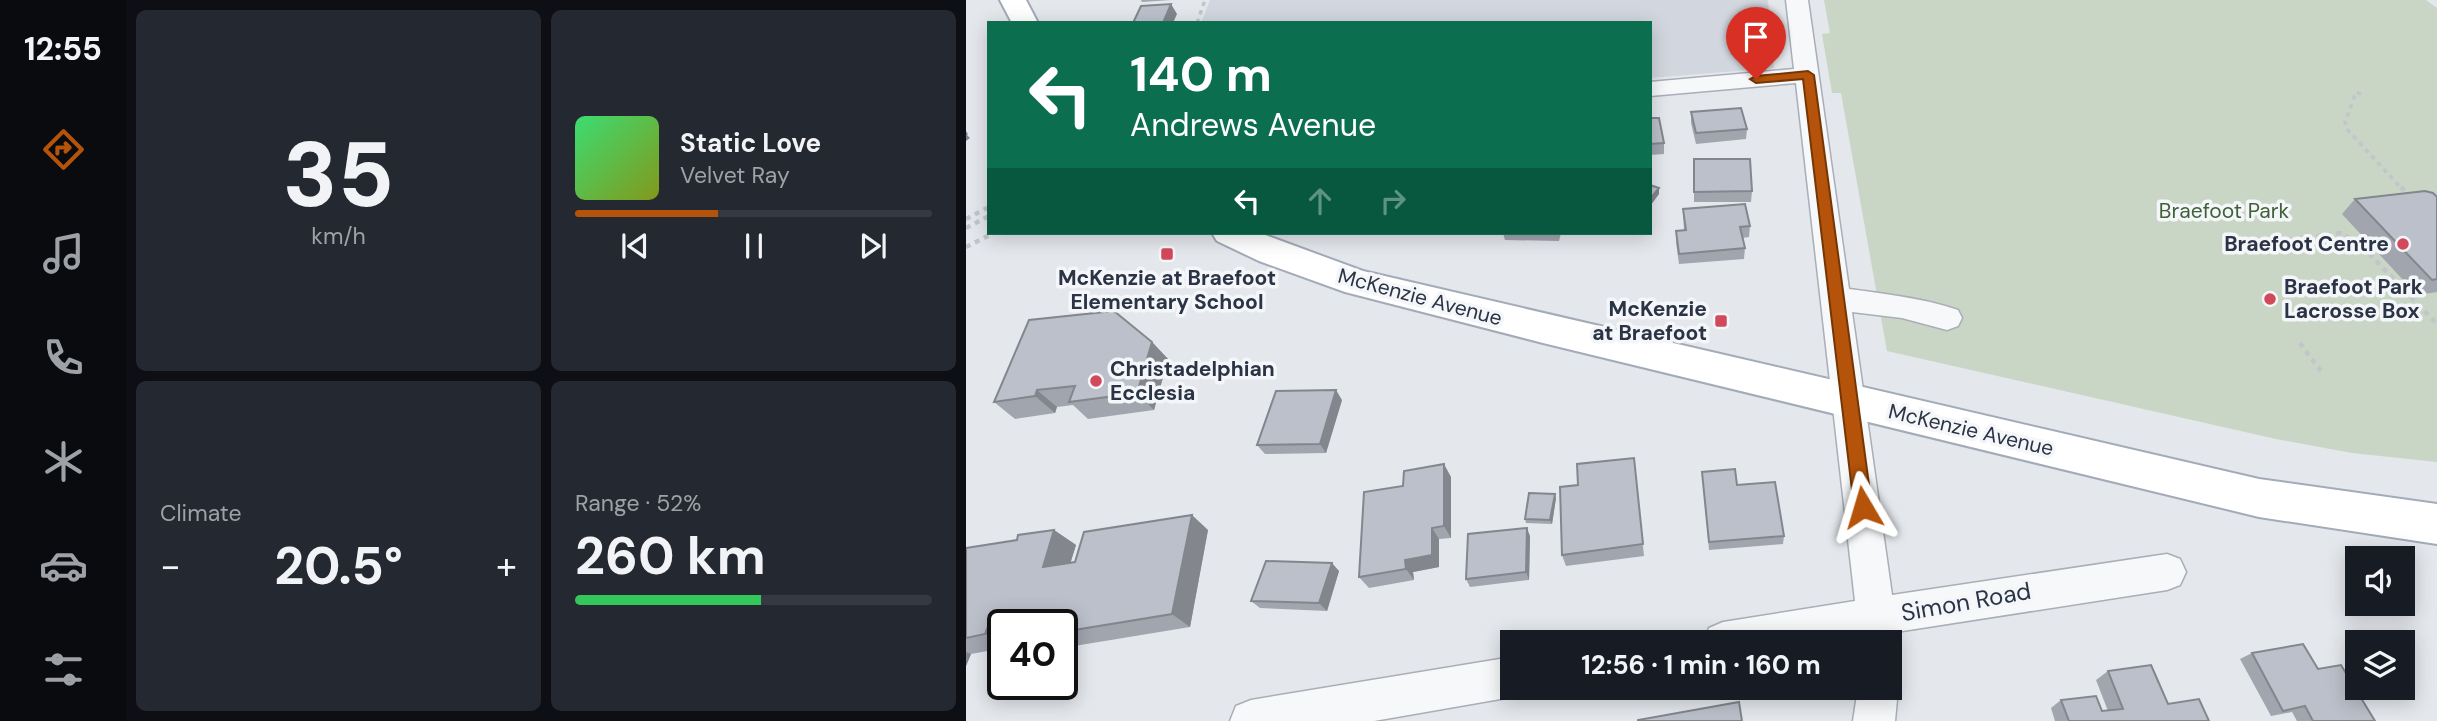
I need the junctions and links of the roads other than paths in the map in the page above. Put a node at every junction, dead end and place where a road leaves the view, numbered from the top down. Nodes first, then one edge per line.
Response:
1 (1013, 0) edge
2 (1797, 0) edge
3 (1025, 21) edge
4 (1808, 75) junction
5 (1652, 89) edge
6 (1234, 235) edge
7 (1837, 299) junction
8 (1947, 318) dead end
9 (1850, 401) junction
10 (2437, 524) edge
11 (2167, 572) dead end
12 (1876, 629) edge
13 (1500, 679) edge
14 (1877, 700) edge
15 (1251, 721) edge
16 (1874, 721) edge

1 - 3 main road
2 - 4 street
4 - 5 street
4 - 7 street
6 - 9 main road, McKenzie Avenue
7 - 8 street
7 - 9 street
9 - 10 main road, McKenzie Avenue
9 - 12 street
11 - 12 street, Simon Road
13 - 15 street
14 - 16 street

